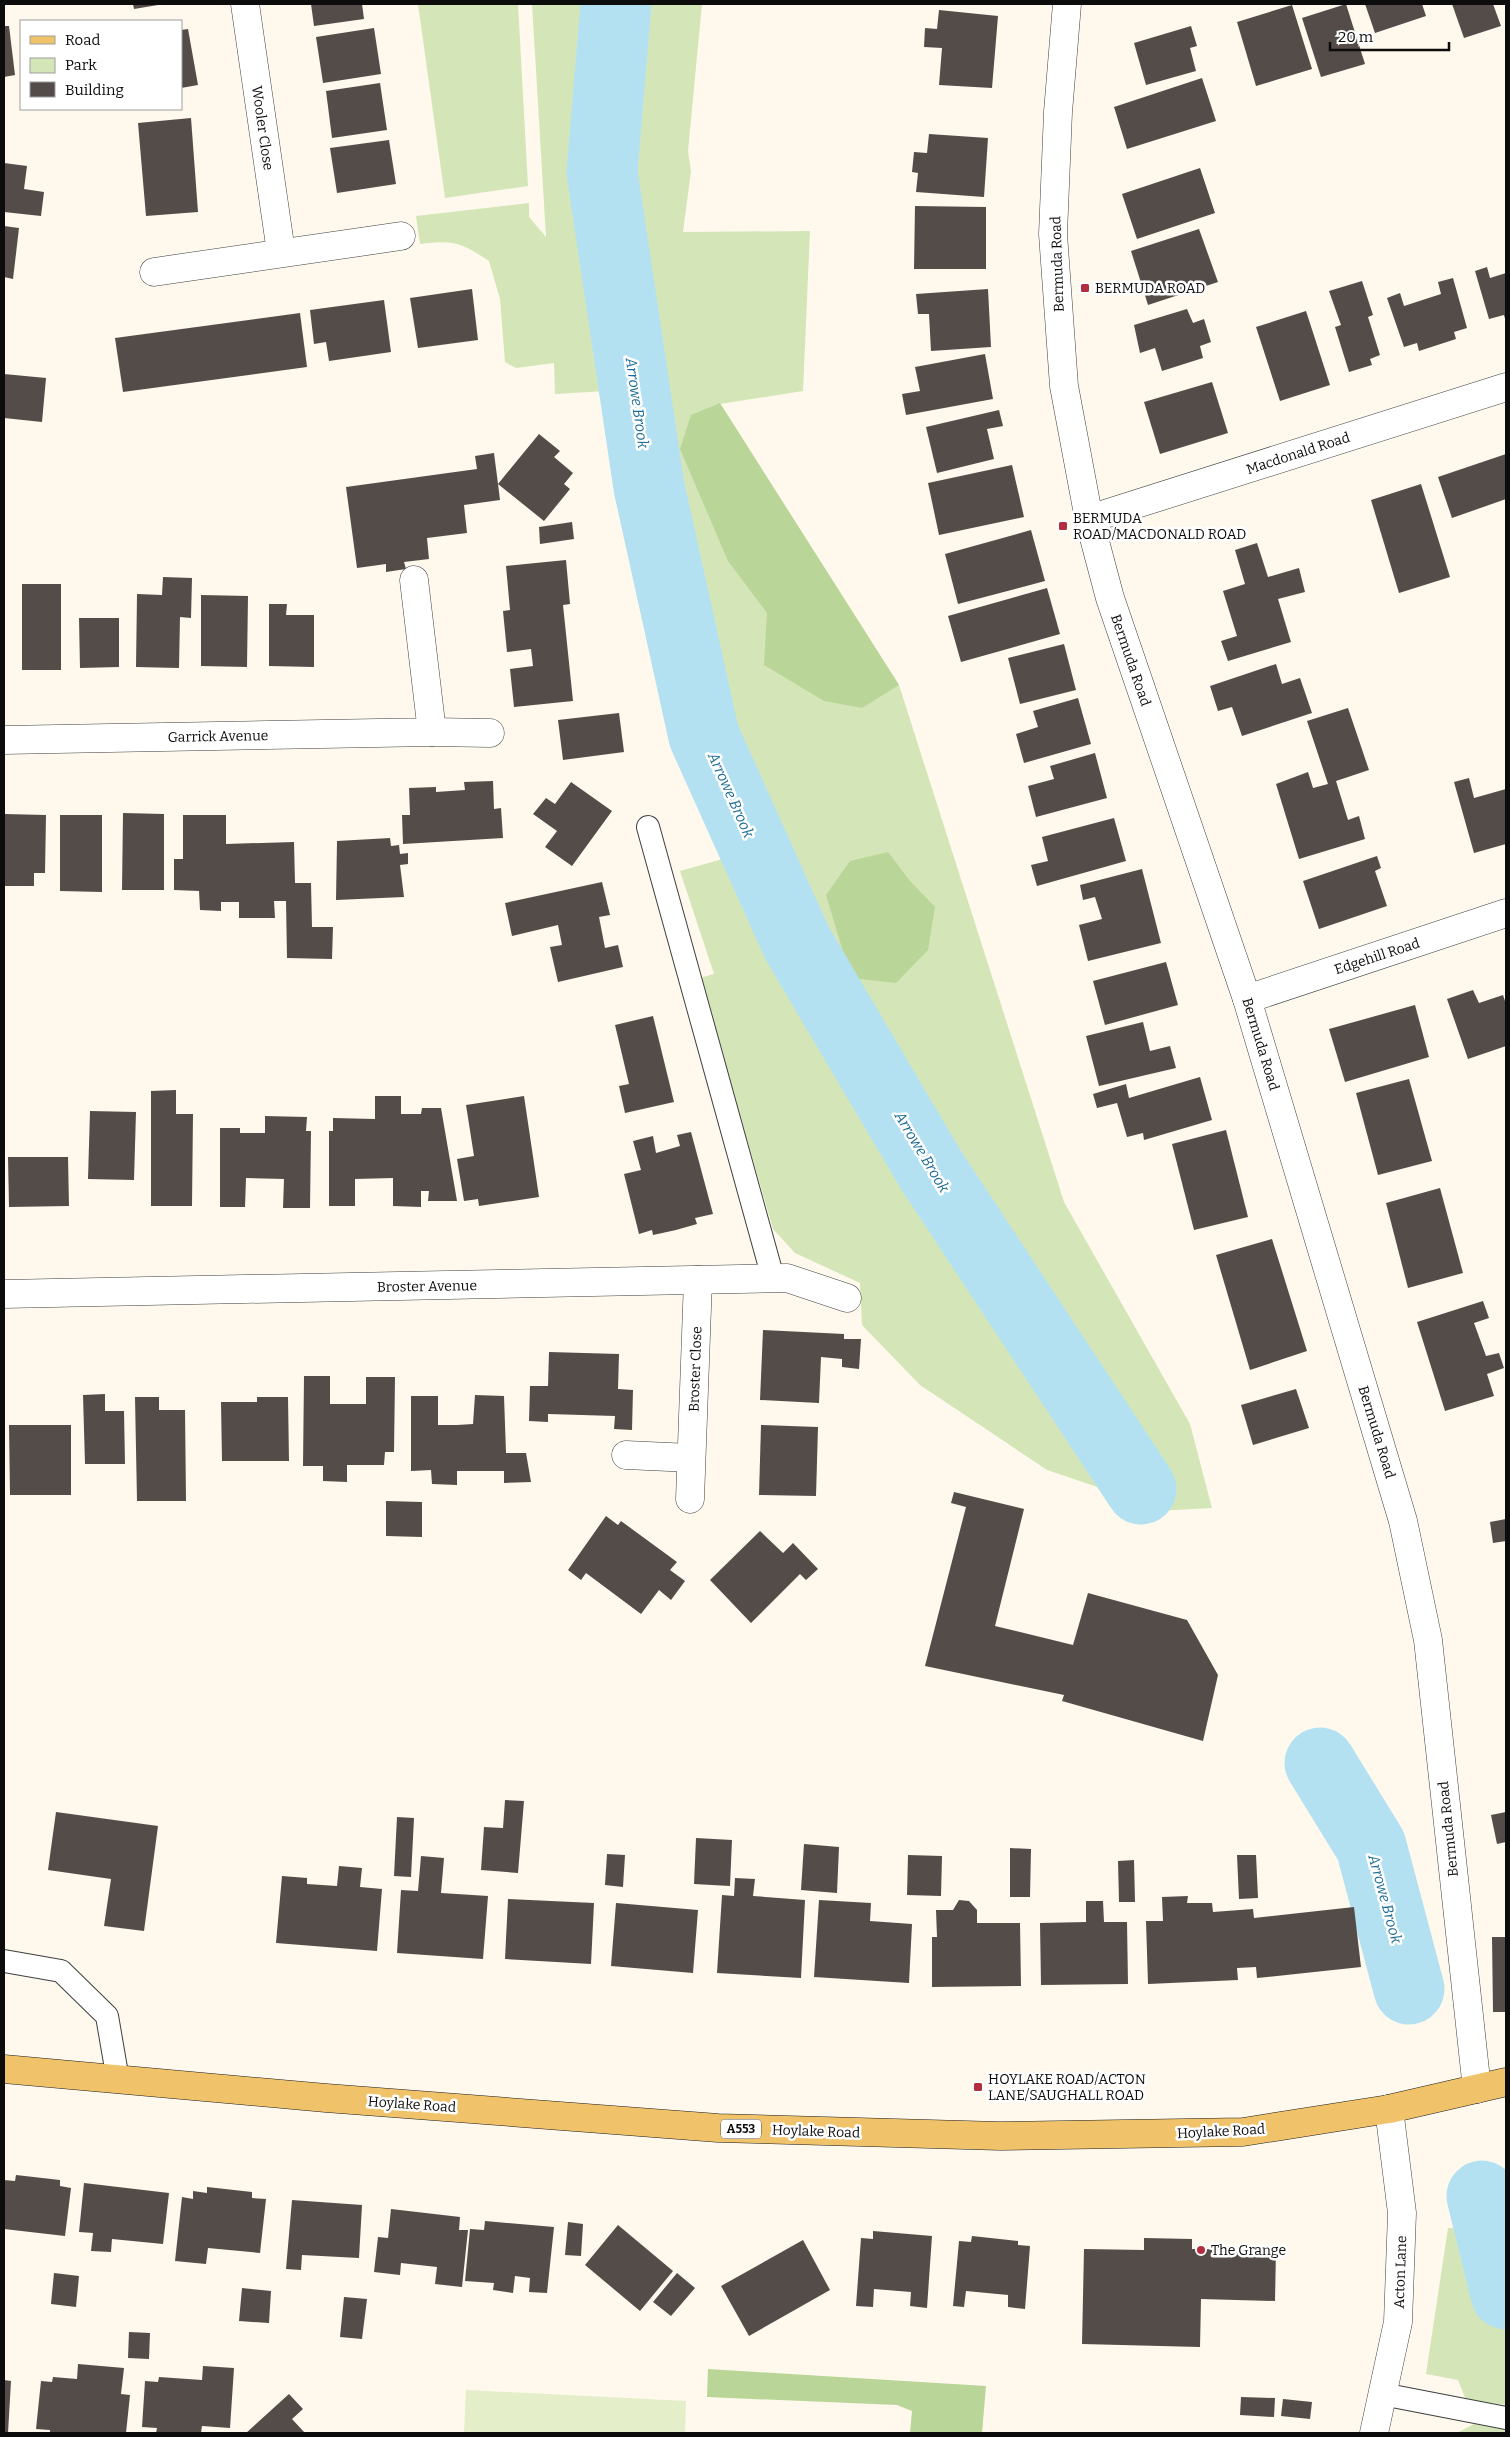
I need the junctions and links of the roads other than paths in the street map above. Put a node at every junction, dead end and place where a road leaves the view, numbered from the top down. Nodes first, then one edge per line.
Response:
1 (245, 4) edge
2 (1067, 4) edge
3 (401, 236) dead end
4 (281, 252) junction
5 (154, 272) dead end
6 (1506, 387) edge
7 (1089, 519) junction
8 (414, 580) dead end
9 (432, 732) junction
10 (490, 733) dead end
11 (4, 740) edge
12 (648, 827) dead end
13 (1506, 913) edge
14 (1247, 999) junction
15 (773, 1278) junction
16 (698, 1280) junction
17 (4, 1294) edge
18 (847, 1298) dead end
19 (626, 1455) dead end
20 (691, 1458) junction
21 (690, 1499) dead end
22 (4, 1961) edge
23 (4, 2069) edge
24 (118, 2080) junction
25 (1506, 2082) edge
26 (1477, 2089) junction
27 (1389, 2109) junction
28 (1382, 2394) junction
29 (1502, 2417) edge
30 (1374, 2433) edge

1 - 4 street, Wooler Close
2 - 7 street, Bermuda Road
3 - 4 street
4 - 5 street
6 - 7 street, Macdonald Road
7 - 14 street, Bermuda Road
8 - 9 street
9 - 10 street, Garrick Avenue
9 - 11 street, Garrick Avenue
12 - 15 lane
13 - 14 street, Edgehill Road
14 - 26 street, Bermuda Road
15 - 16 street, Broster Avenue
15 - 18 street, Broster Avenue
16 - 17 street, Broster Avenue
16 - 20 street, Broster Close
19 - 20 street
20 - 21 street, Broster Close
22 - 24 lane
23 - 24 main road, Hoylake Road / A553
24 - 27 main road, Hoylake Road / A553
25 - 26 main road, Hoylake Road / A553
26 - 27 main road, Hoylake Road / A553
27 - 28 street, Acton Lane
28 - 29 lane
28 - 30 street, Acton Lane

